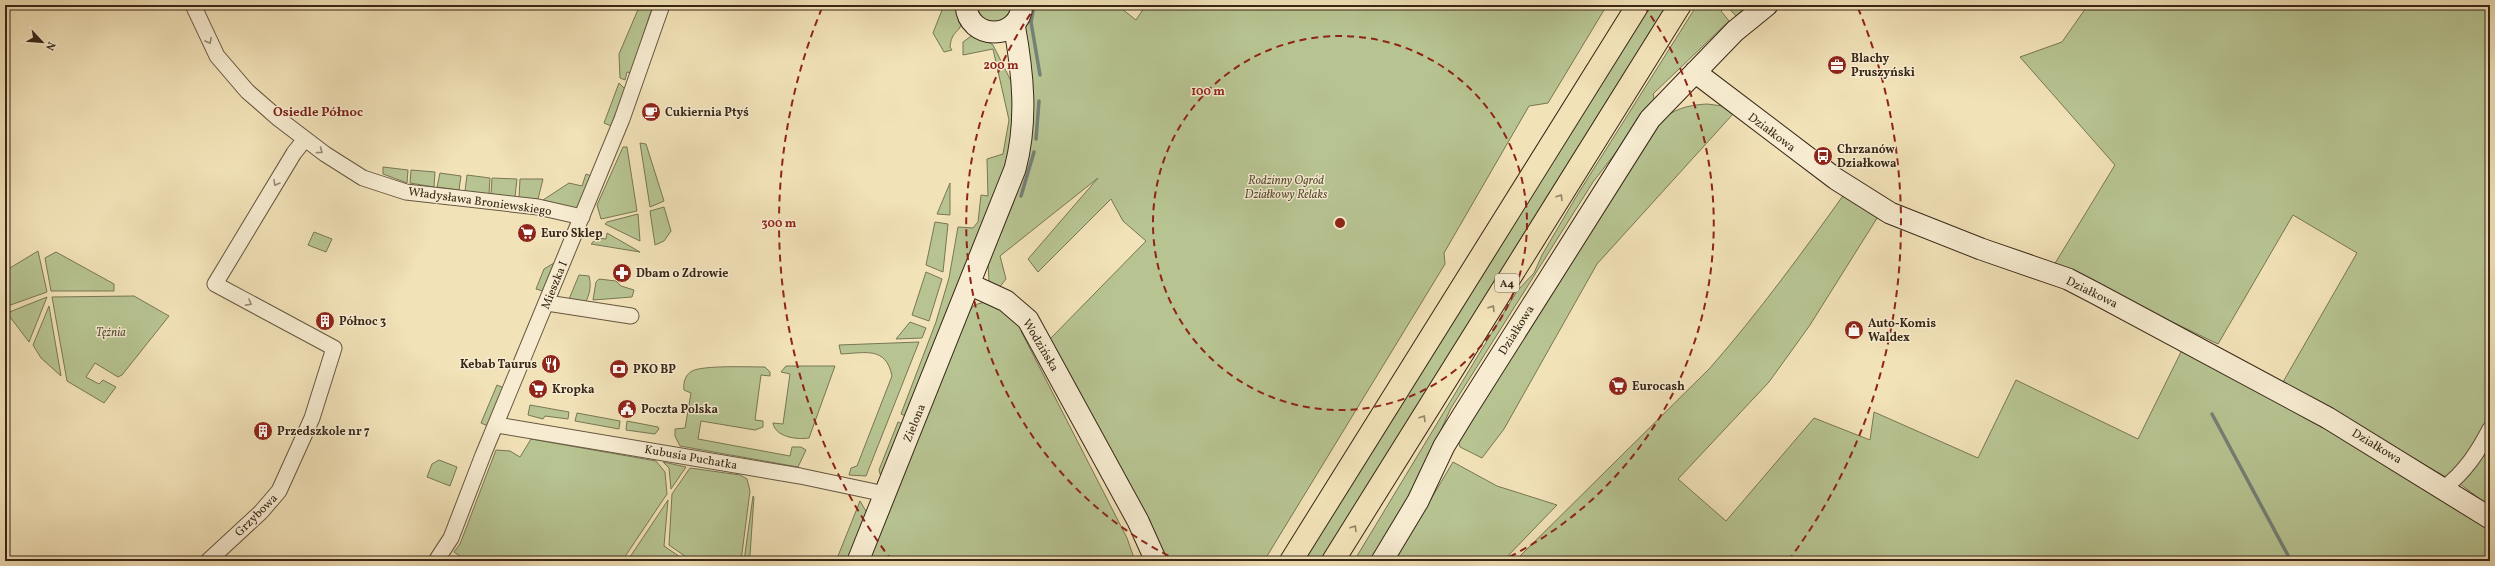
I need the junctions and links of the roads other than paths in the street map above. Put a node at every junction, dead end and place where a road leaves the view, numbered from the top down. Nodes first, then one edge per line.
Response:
1 (194, 5) edge
2 (662, 5) edge
3 (966, 5) edge
4 (1022, 5) edge
5 (1638, 5) edge
6 (1680, 5) edge
7 (1767, 5) edge
8 (1014, 24) junction
9 (995, 33) junction
10 (1695, 72) junction
11 (1021, 74) junction
12 (305, 139) junction
13 (582, 217) junction
14 (969, 284) junction
15 (547, 303) junction
16 (631, 316) dead end
17 (497, 424) junction
18 (2490, 429) edge
19 (2444, 488) junction
20 (885, 494) junction
21 (2490, 518) edge
22 (438, 559) edge
23 (208, 561) edge
24 (858, 561) edge
25 (1156, 561) edge
26 (1290, 561) edge
27 (1333, 561) edge
28 (1382, 561) edge

1 -> 12 street, Władysława Broniewskiego
2 - 13 street, Mieszka I
3 - 9 street
4 - 8 street
5 - 26 highway
27 -> 6 highway, A4
7 - 10 street, Działkowa
8 - 9 street
8 - 11 street
9 - 11 street
10 - 19 street, Działkowa
10 - 28 street, Działkowa
11 - 14 street
12 -> 13 street, Władysława Broniewskiego
12 -> 23 street, Grzybowa
13 - 15 street, Mieszka I
14 - 20 street, Zielona
14 - 25 street, Wodzińska
15 - 16 street
15 - 17 street, Mieszka I
17 - 20 street, Kubusia Puchatka
17 - 22 street, Mieszka I
18 - 19 street
19 - 21 street, Działkowa
20 - 24 street, Zielona

